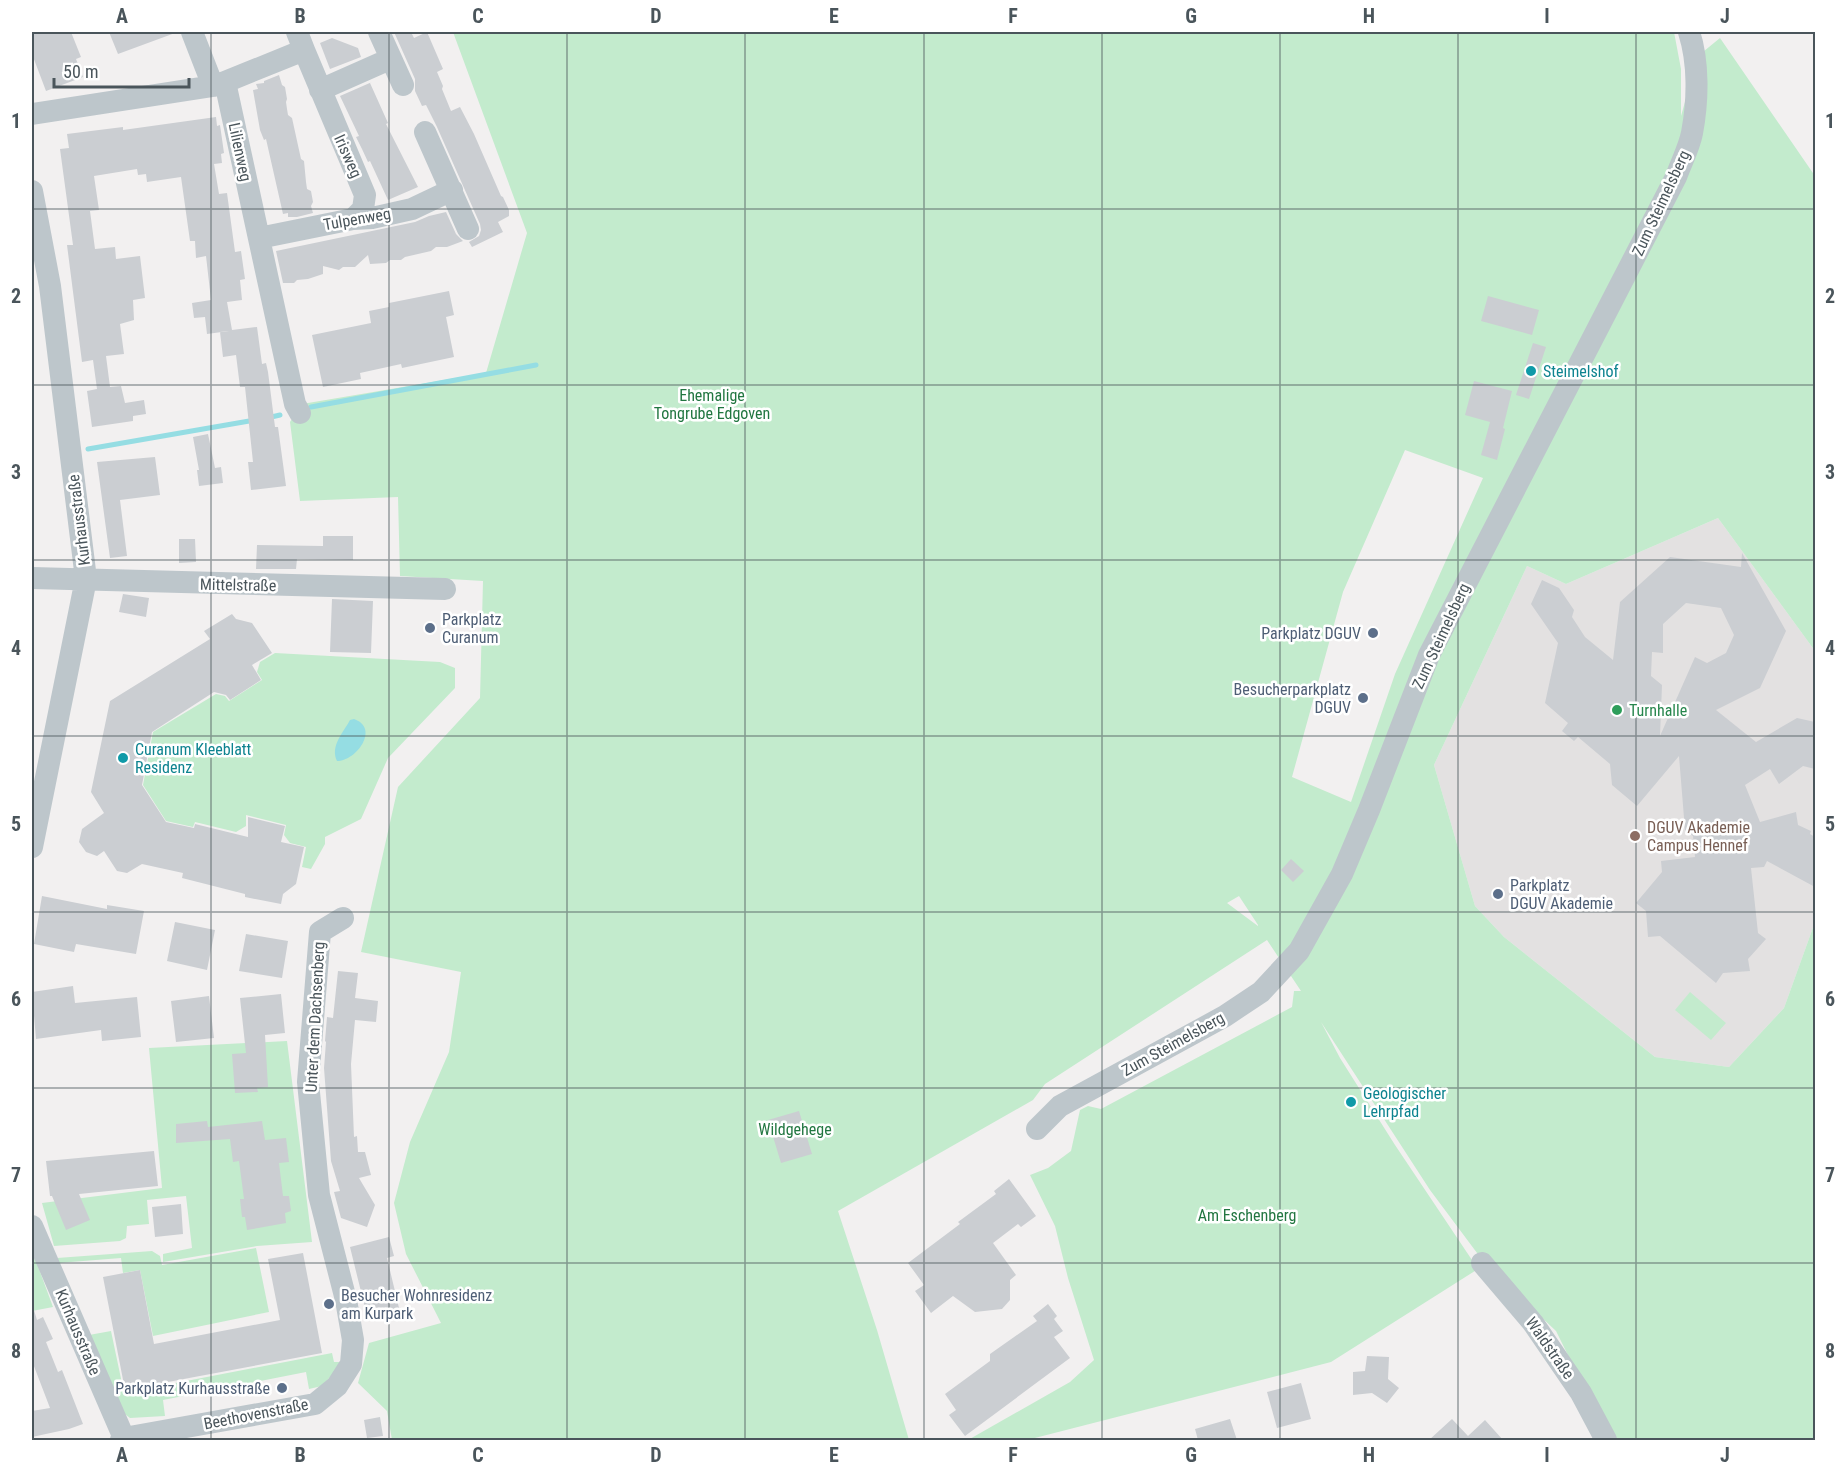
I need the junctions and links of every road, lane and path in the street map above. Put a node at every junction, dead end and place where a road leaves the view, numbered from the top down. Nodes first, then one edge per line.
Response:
1 (192, 32) edge
2 (379, 32) edge
3 (1689, 32) edge
4 (300, 41) edge
5 (390, 59) junction
6 (219, 84) junction
7 (403, 85) dead end
8 (320, 90) junction
9 (32, 114) edge
10 (426, 132) dead end
11 (452, 190) junction
12 (32, 191) edge
13 (353, 219) junction
14 (468, 229) dead end
15 (259, 238) junction
16 (298, 409) dead end
17 (32, 578) edge
18 (86, 579) junction
19 (445, 590) dead end
20 (32, 847) edge
21 (344, 918) dead end
22 (1037, 1129) dead end
23 (32, 1226) edge
24 (1482, 1263) dead end
25 (353, 1340) joint
26 (123, 1439) edge
27 (1606, 1440) edge

1 - 6 street, Lilienweg
2 - 5 street
3 - 22 street, Zum Steimelsberg
4 - 6 street, Irisweg
4 - 8 street, Irisweg
5 - 7 street
5 - 8 street
6 - 9 street
6 - 15 street, Lilienweg
8 - 13 street, Irisweg
10 - 11 street
11 - 13 street, Tulpenweg
11 - 14 street
12 - 18 street, Kurhausstraße
13 - 15 street, Tulpenweg
15 - 16 street, Lilienweg
17 - 18 street, Mittelstraße
18 - 19 street, Mittelstraße
18 - 20 street, Kurhausstraße
21 - 25 street, Unter dem Dachsenberg
23 - 26 street, Kurhausstraße
24 - 27 street, Waldstraße
25 - 26 street, Beethovenstraße

